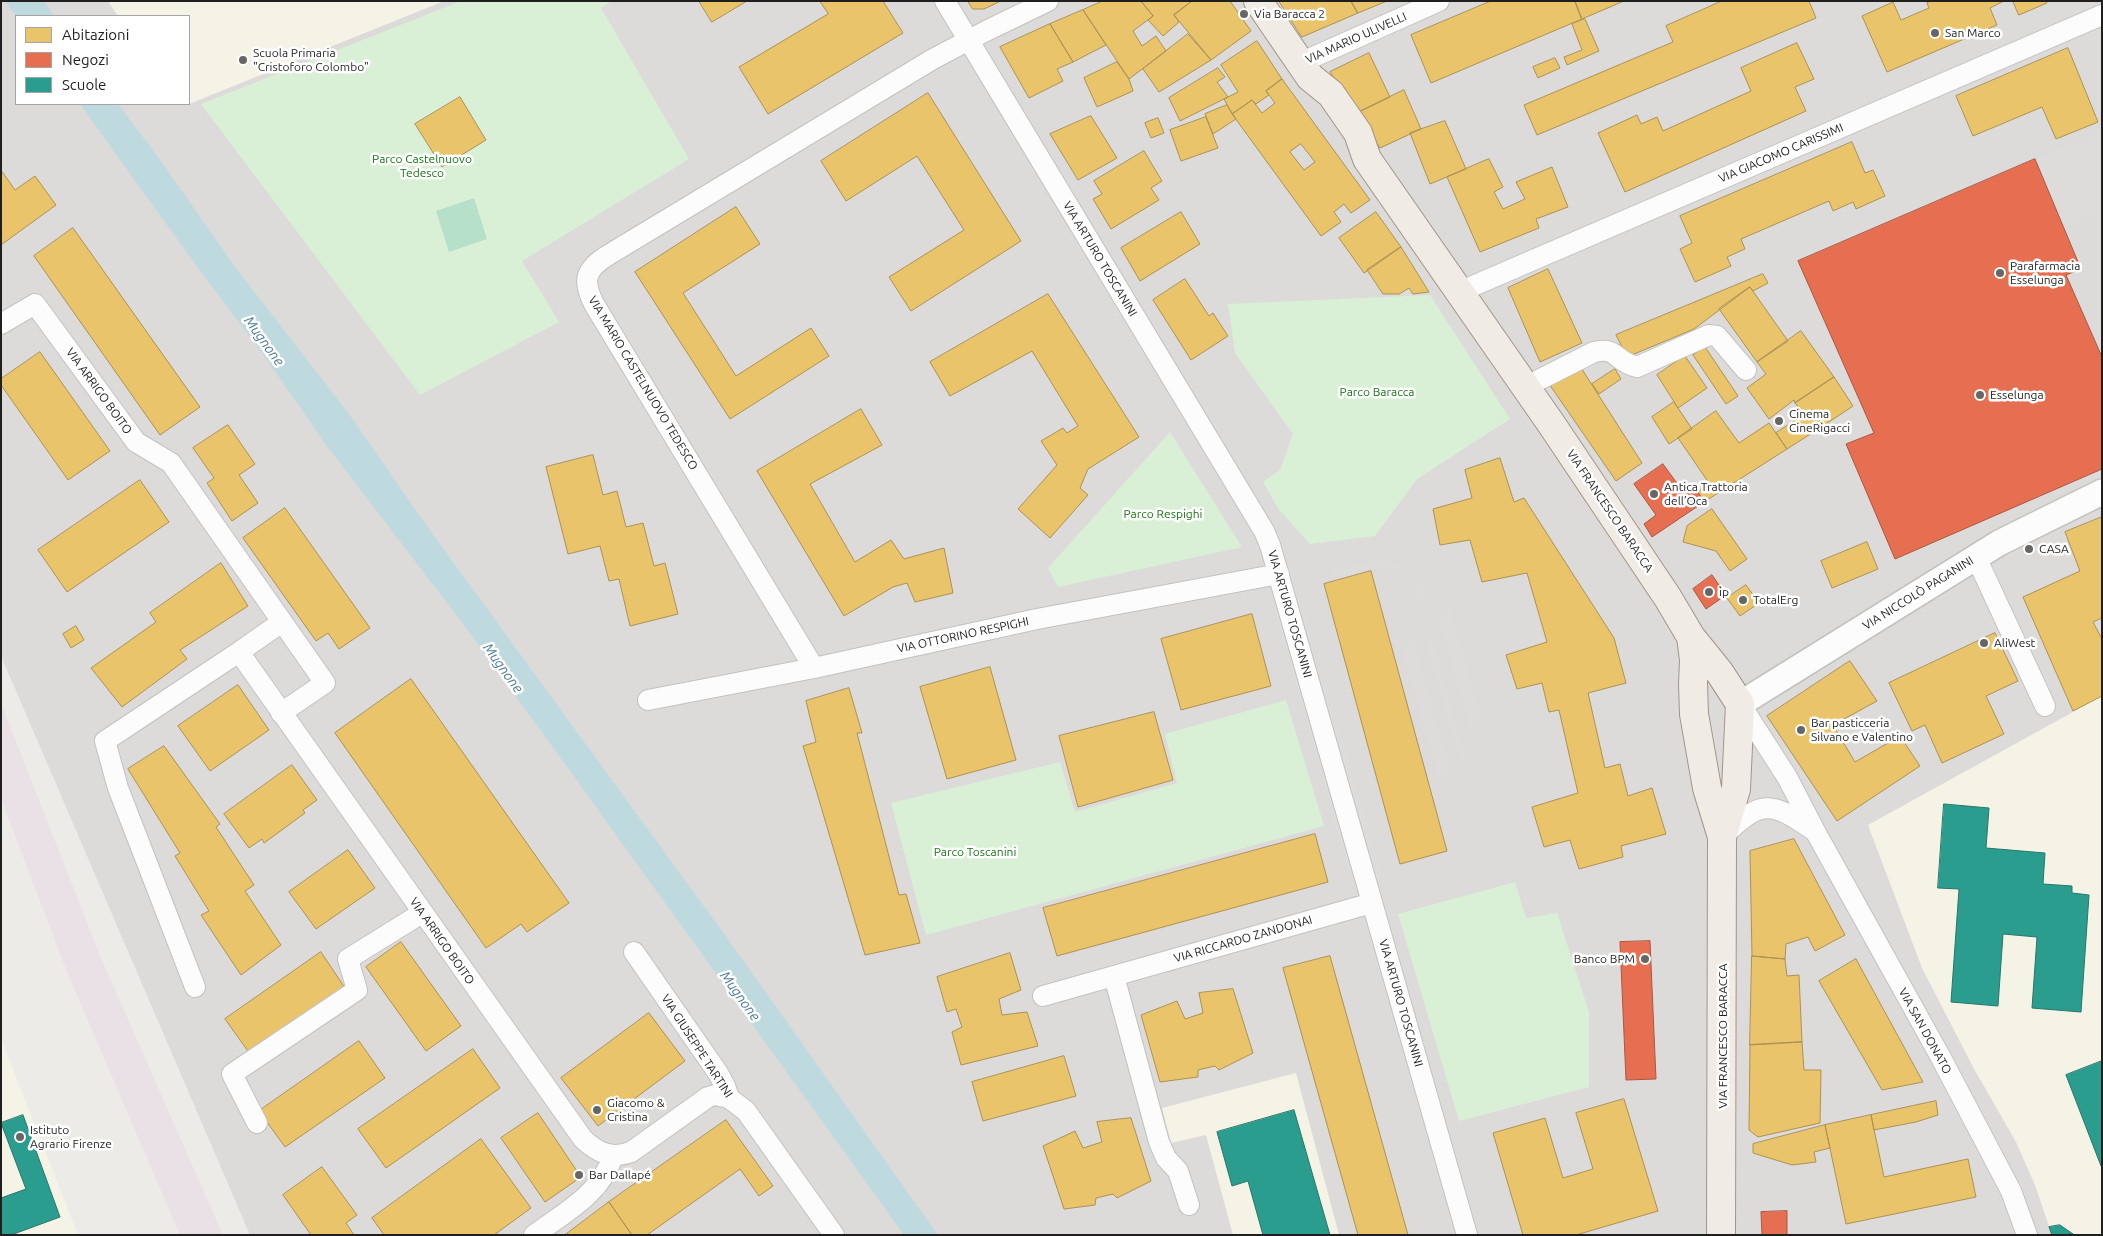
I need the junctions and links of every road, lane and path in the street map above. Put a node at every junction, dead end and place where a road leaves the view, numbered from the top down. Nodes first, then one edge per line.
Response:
1 (945, 1) edge
2 (1048, 1) edge
3 (1258, 1) edge
4 (1439, 1) edge
5 (2102, 15) edge
6 (969, 40) junction
7 (1305, 70) junction
8 (1460, 292) junction
9 (1, 324) edge
10 (1746, 370) dead end
11 (1525, 387) junction
12 (2102, 492) edge
13 (1976, 557) junction
14 (1279, 574) junction
15 (282, 622) junction
16 (1693, 648) junction
17 (239, 652) junction
18 (814, 668) junction
19 (648, 700) dead end
20 (1740, 704) junction
21 (2045, 706) dead end
22 (281, 713) junction
23 (1814, 831) junction
24 (1722, 837) junction
25 (1372, 903) junction
26 (422, 913) junction
27 (634, 952) dead end
28 (1114, 976) junction
29 (195, 987) dead end
30 (1044, 996) dead end
31 (729, 1098) junction
32 (257, 1123) dead end
33 (614, 1156) junction
34 (1189, 1205) dead end
35 (534, 1235) edge
36 (834, 1235) edge
37 (1467, 1235) edge
38 (1721, 1235) edge
39 (2027, 1235) edge

1 - 6 street, VIA ARTURO TOSCANINI
2 - 6 street
3 - 7 main road, VIA FRANCESCO BARACCA
4 - 7 street, VIA MARIO ULIVELLI
5 - 8 street, VIA GIACOMO CARISSIMI
6 - 14 street, VIA ARTURO TOSCANINI
6 - 18 street, VIA MARIO CASTELNUOVO TEDESCO
7 - 8 main road, VIA FRANCESCO BARACCA
8 - 11 main road, VIA FRANCESCO BARACCA
9 - 15 street, VIA ARRIGO BOITO
10 - 11 street
11 - 16 main road, VIA FRANCESCO BARACCA
12 - 13 street, VIA NICCOLÒ PAGANINI
13 - 20 street, VIA NICCOLÒ PAGANINI
13 - 21 street
14 - 18 street, VIA OTTORINO RESPIGHI
14 - 25 street, VIA ARTURO TOSCANINI
15 - 17 street
15 - 22 street, VIA ARRIGO BOITO
16 - 20 main road, VIA FRANCESCO BARACCA
16 - 24 main road, VIA FRANCESCO BARACCA
17 - 22 street, VIA ARRIGO BOITO
17 - 29 street
18 - 19 street, VIA OTTORINO RESPIGHI
20 - 23 street
20 - 24 main road, VIA FRANCESCO BARACCA
22 - 26 street, VIA ARRIGO BOITO
23 - 24 street
23 - 39 street, VIA SAN DONATO
24 - 38 main road, VIA FRANCESCO BARACCA
25 - 28 street, VIA RICCARDO ZANDONAI
25 - 37 street, VIA ARTURO TOSCANINI
26 - 32 street
26 - 33 street, VIA ARRIGO BOITO
27 - 31 street, VIA GIUSEPPE TARTINI
28 - 30 street, VIA RICCARDO ZANDONAI
28 - 34 street
31 - 33 street
31 - 36 street, VIA GIUSEPPE TARTINI
33 - 35 street

